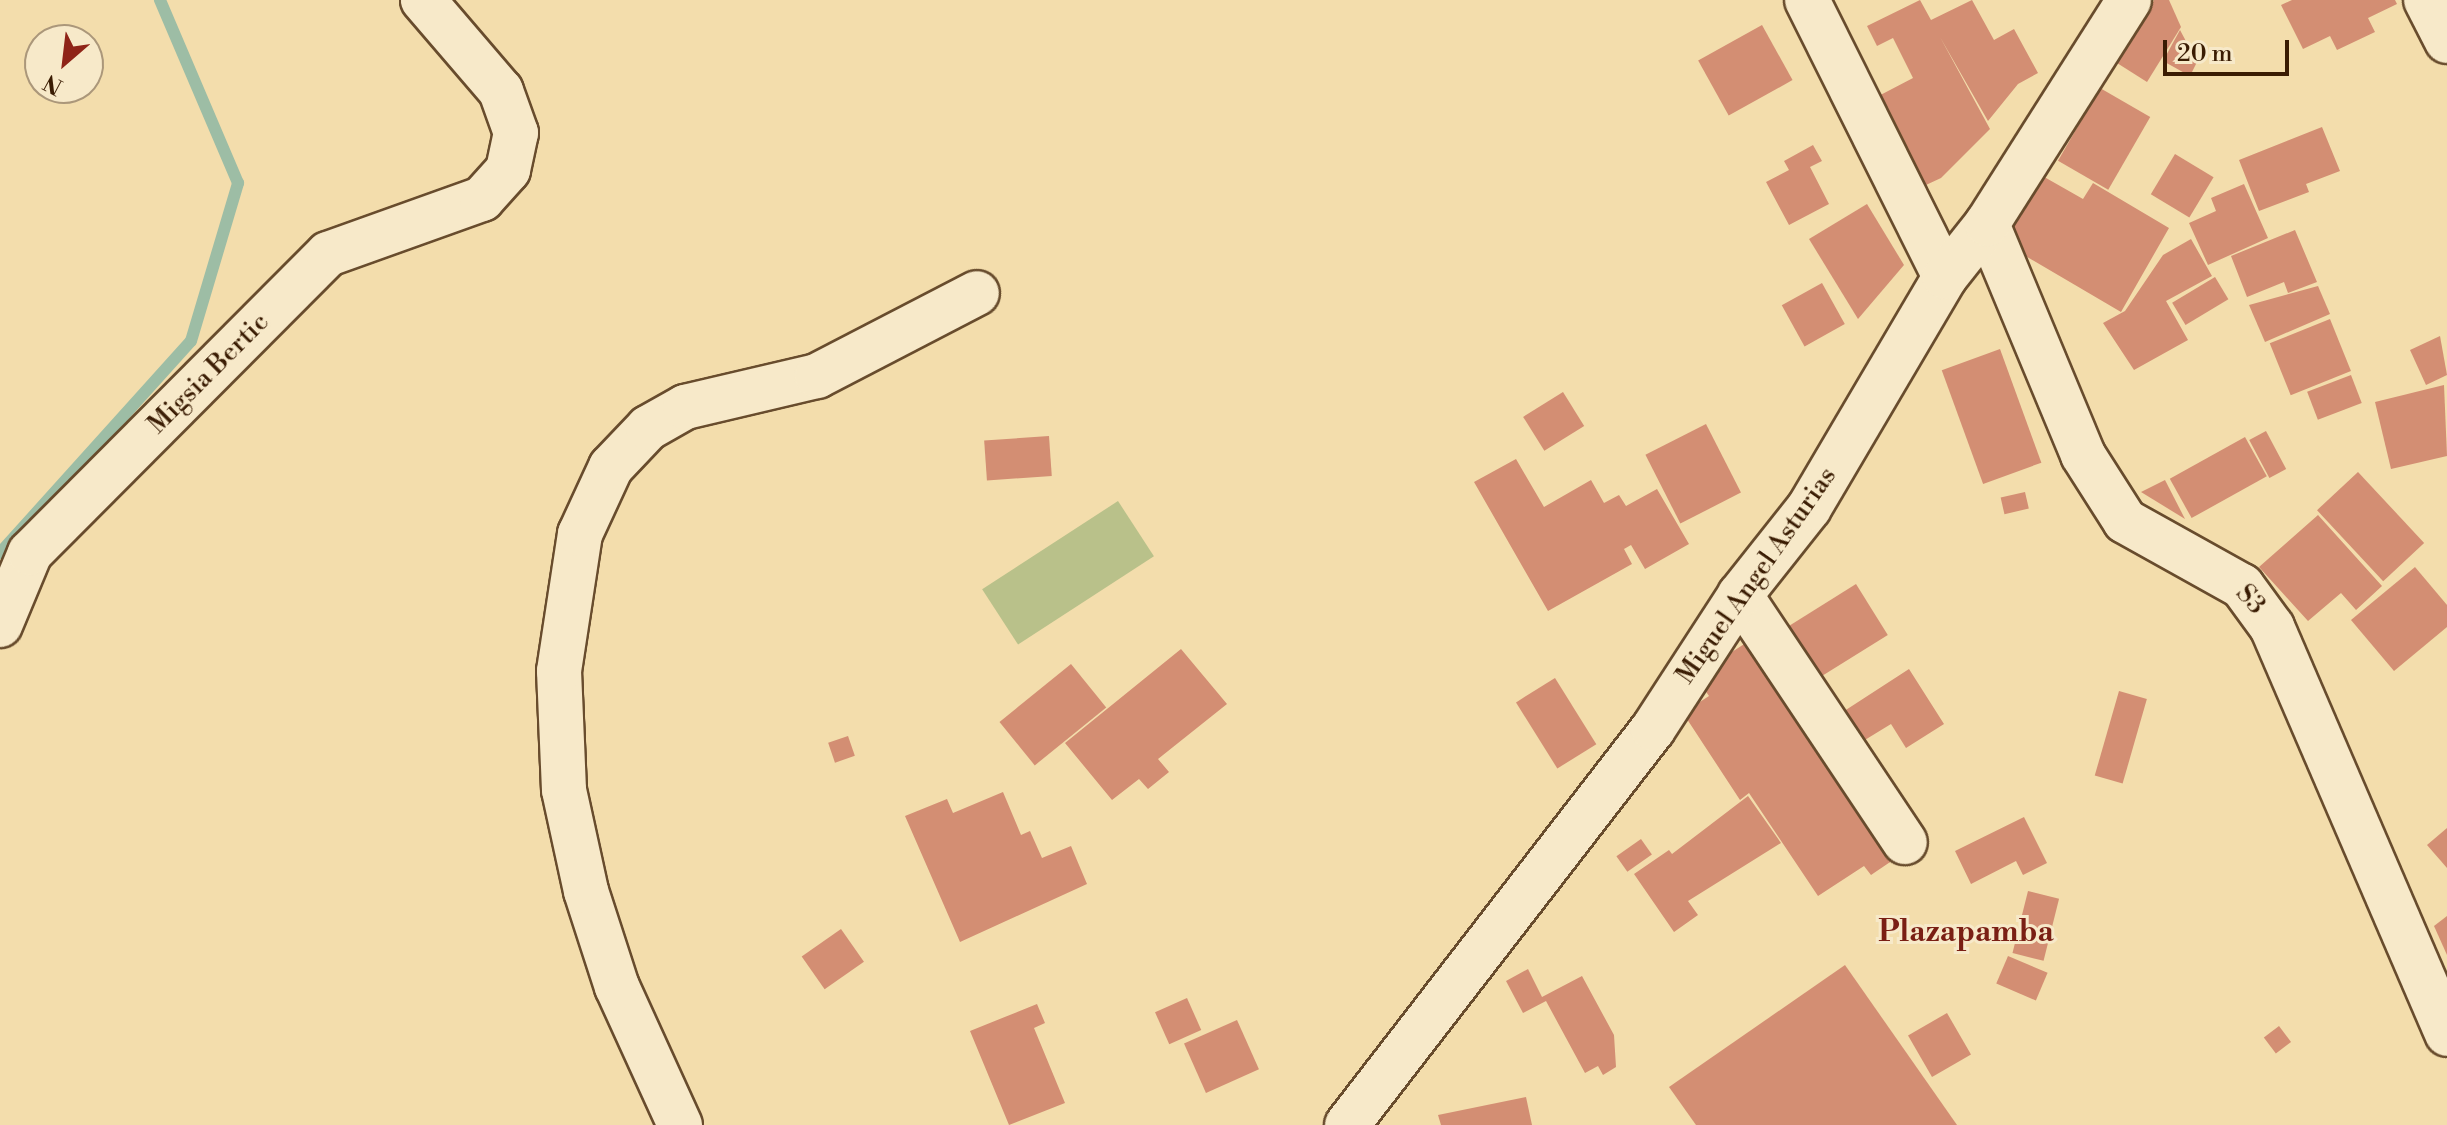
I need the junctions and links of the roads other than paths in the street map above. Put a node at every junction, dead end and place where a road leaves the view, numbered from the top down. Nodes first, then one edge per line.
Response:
1 (423, 0) edge
2 (1807, 0) edge
3 (2129, 0) edge
4 (2426, 0) edge
5 (2447, 41) edge
6 (1987, 224) junction
7 (1945, 277) junction
8 (977, 293) dead end
9 (1740, 595) junction
10 (0, 625) edge
11 (1905, 842) dead end
12 (2447, 1034) edge
13 (1355, 1122) edge
14 (680, 1125) edge

1 - 10 street, Migsia Bertic
2 - 7 street
3 - 6 street, Miguel Angel Asturias
4 - 5 street
6 - 7 street, Miguel Angel Asturias
6 - 12 street, S3
7 - 9 street, Miguel Angel Asturias
8 - 14 street
9 - 11 street
9 - 13 street, Miguel Angel Asturias

